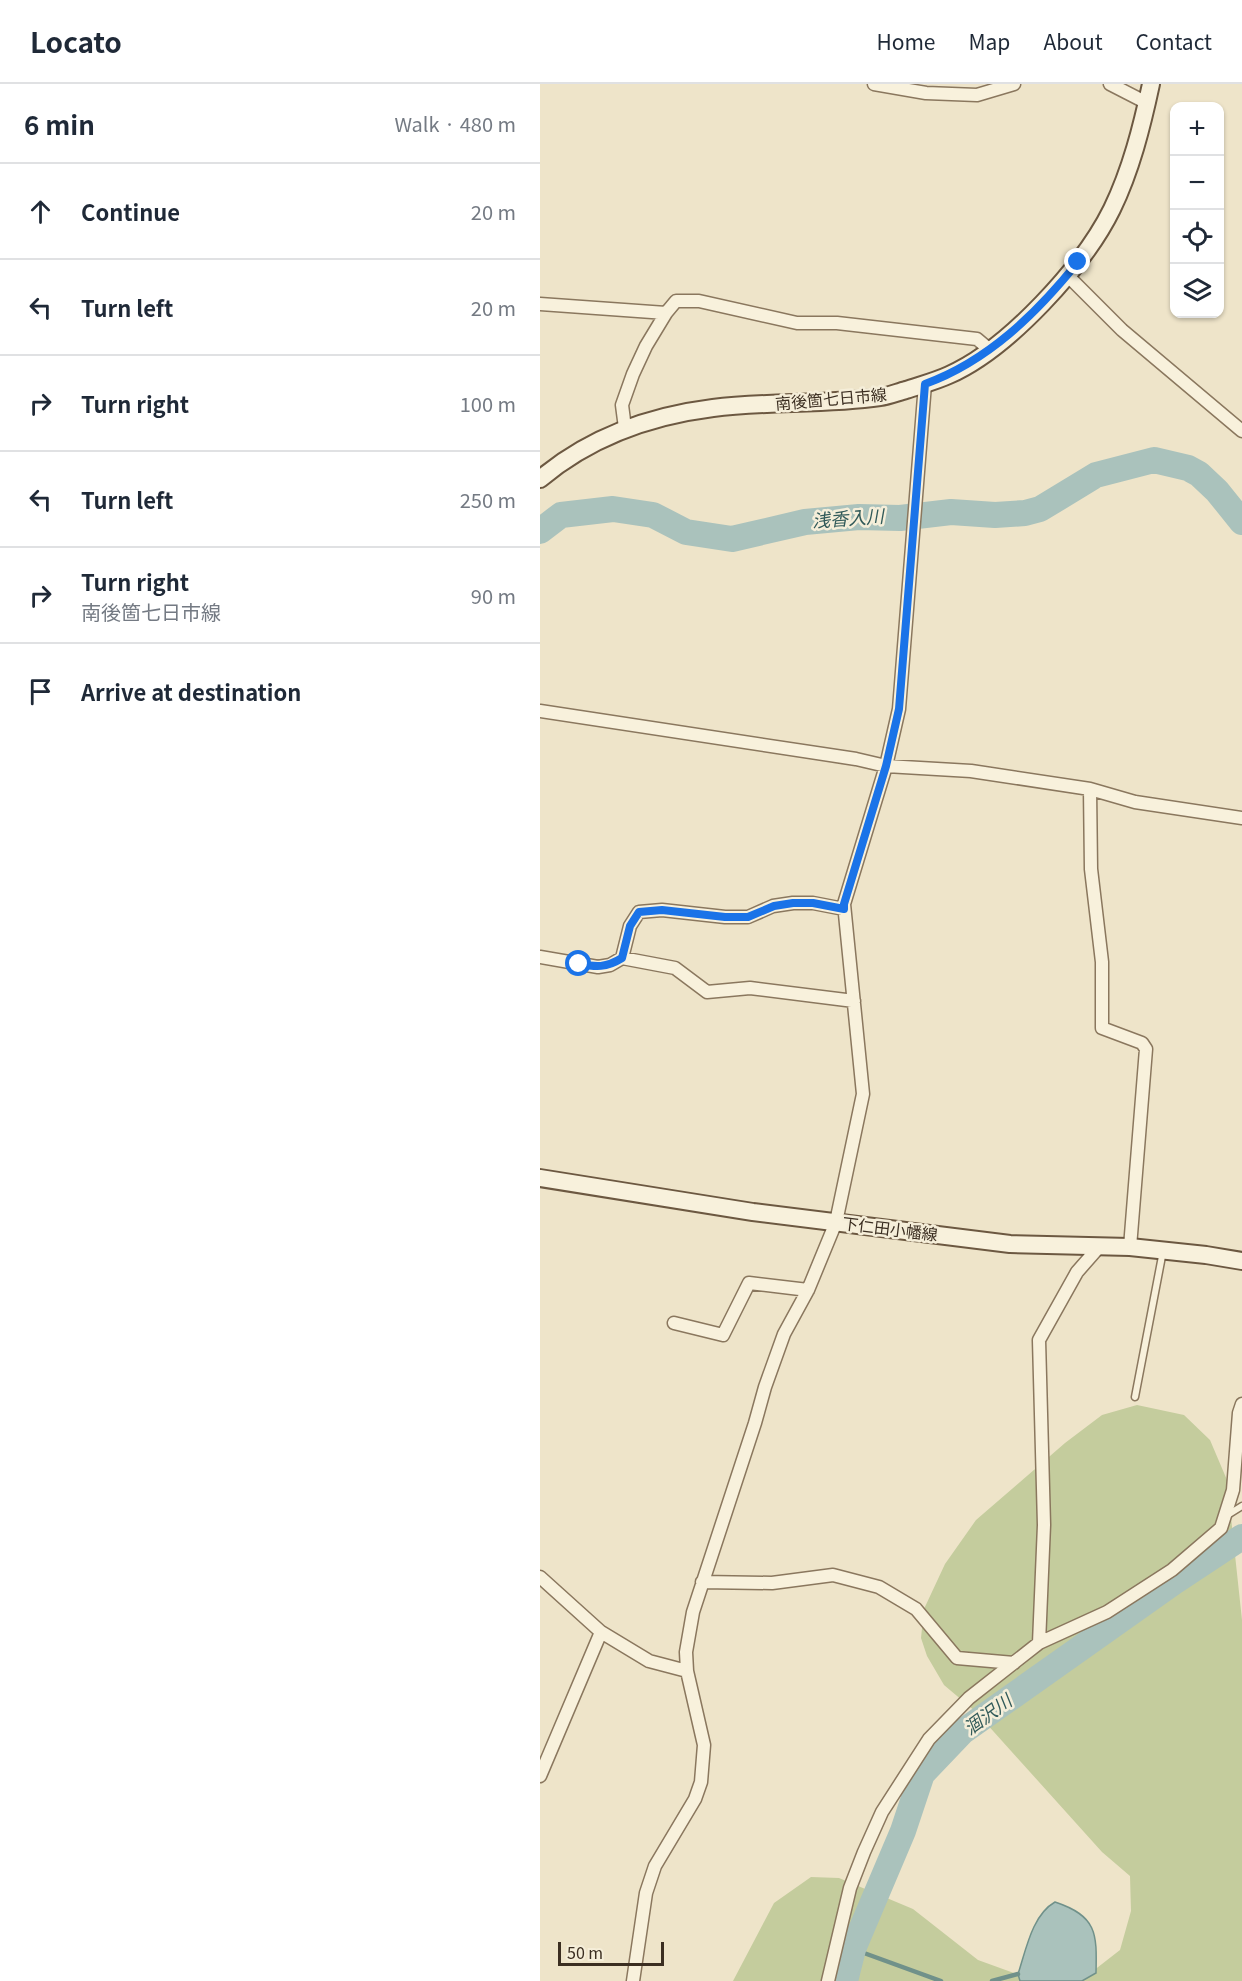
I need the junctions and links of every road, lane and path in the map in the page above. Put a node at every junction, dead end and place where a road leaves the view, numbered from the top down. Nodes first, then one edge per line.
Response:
1 (873, 84) edge
2 (1014, 84) edge
3 (1110, 84) edge
4 (1151, 84) edge
5 (1147, 103) junction
6 (1067, 275) junction
7 (540, 304) edge
8 (666, 313) junction
9 (990, 350) junction
10 (925, 384) junction
11 (625, 428) junction
12 (1242, 432) edge
13 (540, 479) edge
14 (540, 711) edge
15 (886, 766) junction
16 (1090, 789) junction
17 (1242, 818) edge
18 (844, 909) junction
19 (540, 957) edge
20 (622, 958) junction
21 (854, 1000) junction
22 (540, 1178) edge
23 (836, 1222) junction
24 (1100, 1246) junction
25 (1130, 1247) junction
26 (1164, 1251) junction
27 (1242, 1261) edge
28 (808, 1290) junction
29 (674, 1323) dead end
30 (1135, 1397) dead end
31 (1242, 1404) edge
32 (1242, 1506) edge
33 (1225, 1516) junction
34 (540, 1577) edge
35 (702, 1582) junction
36 (601, 1632) junction
37 (1039, 1643) junction
38 (1014, 1663) junction
39 (687, 1671) junction
40 (540, 1776) edge
41 (633, 1981) edge
42 (828, 1981) edge

1 - 2 street
3 - 5 street
4 - 5 main road, 南後箇七日市線
5 - 6 main road, 南後箇七日市線
6 - 9 main road, 南後箇七日市線
6 - 12 street
7 - 8 street
8 - 9 street
8 - 11 street
9 - 10 main road, 南後箇七日市線
10 - 11 main road, 南後箇七日市線
10 - 15 street
11 - 13 main road, 南後箇七日市線
14 - 15 street
15 - 16 street
15 - 18 street
16 - 17 street
16 - 25 street
18 - 20 street
18 - 21 street
19 - 20 street
20 - 21 street
21 - 23 street
22 - 23 main road, 下仁田小幡線
23 - 24 main road, 下仁田小幡線
23 - 28 street
24 - 25 main road, 下仁田小幡線
24 - 37 street
25 - 26 main road, 下仁田小幡線
26 - 27 main road, 下仁田小幡線
26 - 30 lane
28 - 29 street
28 - 35 street
31 - 33 street
32 - 33 lane
33 - 37 street
34 - 36 street
35 - 38 street
35 - 39 street
36 - 39 street
36 - 40 street
37 - 38 street
38 - 42 street
39 - 41 street

